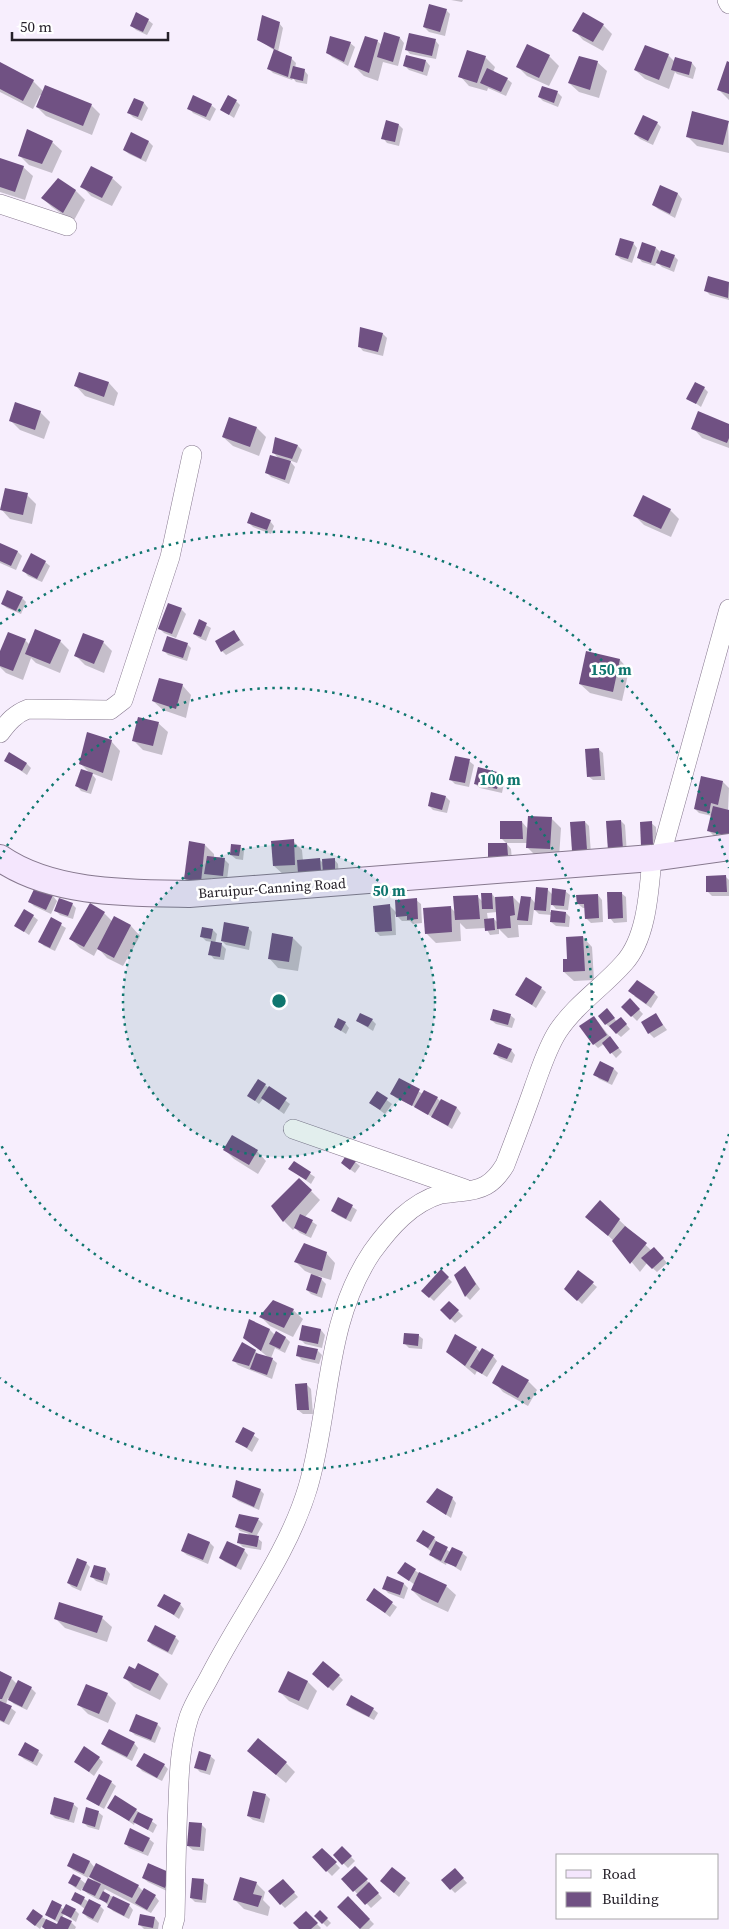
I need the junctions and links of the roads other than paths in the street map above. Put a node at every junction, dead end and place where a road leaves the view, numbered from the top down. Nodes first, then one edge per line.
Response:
1 (726, 0) edge
2 (729, 4) edge
3 (0, 204) edge
4 (67, 226) dead end
5 (192, 455) dead end
6 (729, 609) edge
7 (0, 733) edge
8 (729, 847) edge
9 (0, 858) edge
10 (656, 858) junction
11 (293, 1129) dead end
12 (471, 1191) junction
13 (172, 1929) edge

1 - 2 street
3 - 4 street
5 - 7 street
6 - 10 street
8 - 10 main road, Baruipur-Canning Road
9 - 10 main road, Baruipur-Canning Road
10 - 12 street
11 - 12 street
12 - 13 street

